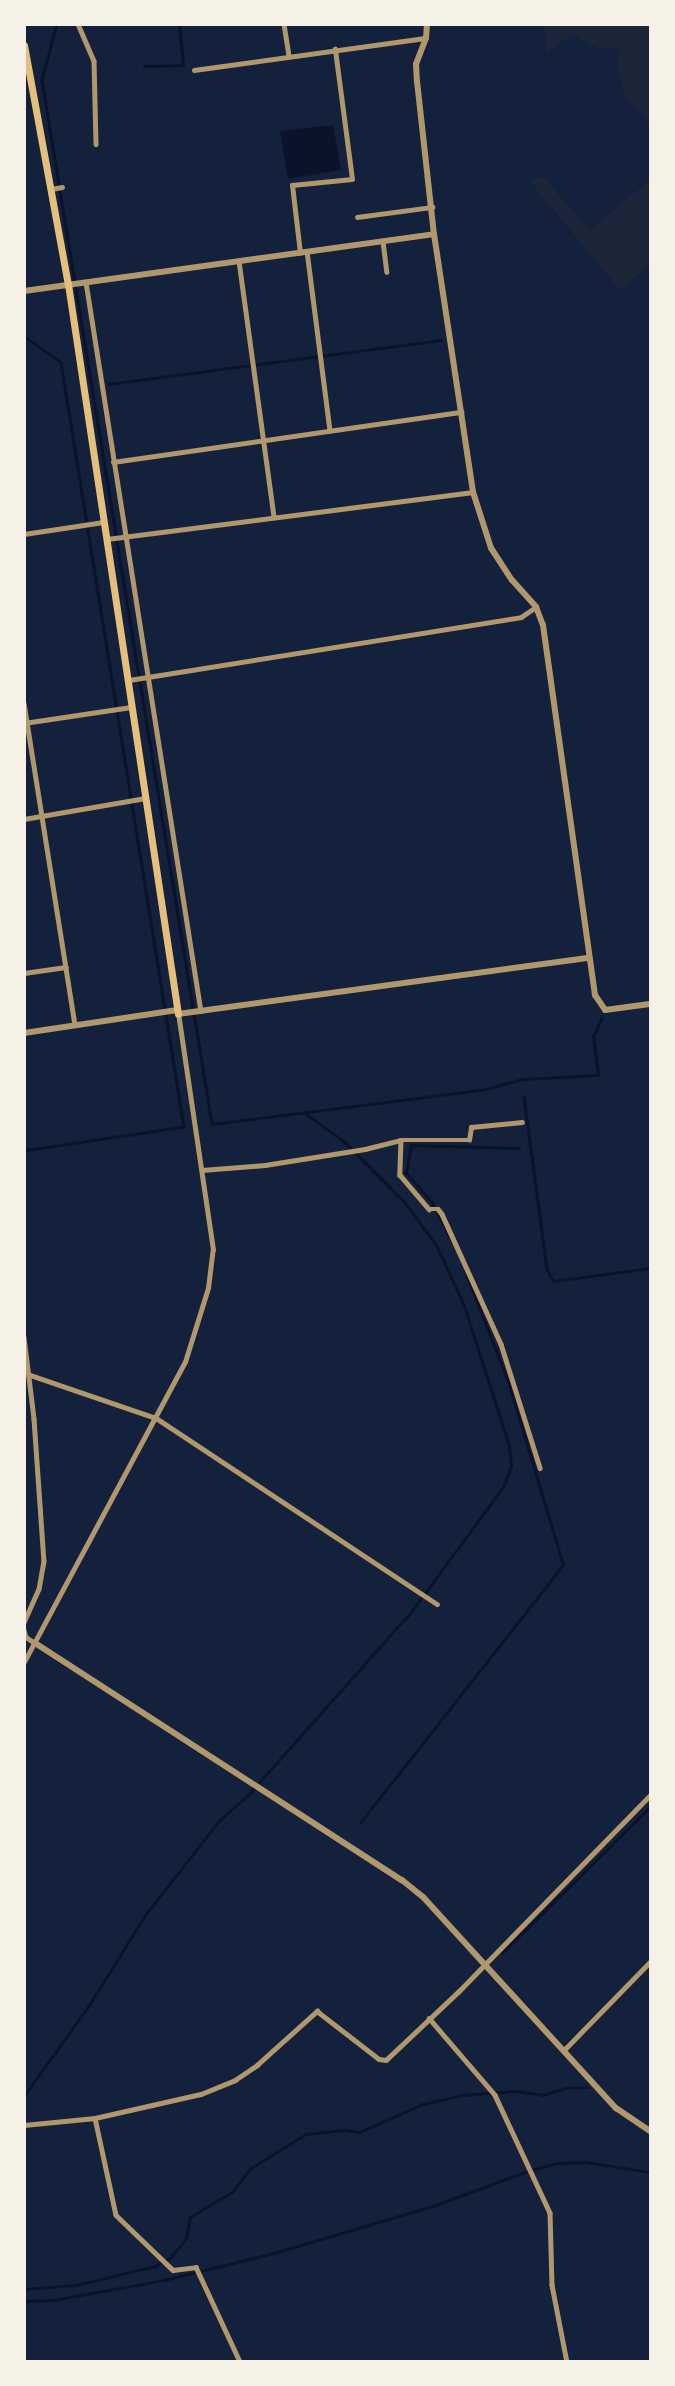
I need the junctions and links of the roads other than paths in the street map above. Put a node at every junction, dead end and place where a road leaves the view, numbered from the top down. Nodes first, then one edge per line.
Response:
1 (78, 24) edge
2 (284, 24) edge
3 (427, 24) edge
4 (426, 38) junction
5 (24, 45) edge
6 (335, 49) junction
7 (289, 56) junction
8 (194, 71) dead end
9 (96, 144) dead end
10 (62, 187) dead end
11 (51, 189) junction
12 (432, 207) junction
13 (357, 217) dead end
14 (434, 234) junction
15 (383, 241) junction
16 (304, 252) junction
17 (239, 260) junction
18 (387, 272) dead end
19 (76, 283) junction
20 (24, 291) edge
21 (461, 412) junction
22 (330, 430) junction
23 (263, 439) junction
24 (113, 462) junction
25 (473, 492) junction
26 (274, 517) junction
27 (104, 522) junction
28 (24, 534) edge
29 (124, 537) junction
30 (107, 539) junction
31 (536, 607) junction
32 (148, 677) junction
33 (129, 680) junction
34 (24, 703) edge
35 (133, 707) junction
36 (26, 723) edge
37 (146, 798) junction
38 (42, 816) junction
39 (24, 819) edge
40 (589, 958) junction
41 (66, 967) junction
42 (24, 973) edge
43 (650, 1004) edge
44 (201, 1011) junction
45 (178, 1012) junction
46 (75, 1026) junction
47 (24, 1033) edge
48 (522, 1122) dead end
49 (401, 1140) junction
50 (202, 1171) junction
51 (24, 1336) edge
52 (30, 1375) junction
53 (156, 1419) junction
54 (540, 1468) dead end
55 (437, 1604) dead end
56 (24, 1622) edge
57 (24, 1630) edge
58 (35, 1643) junction
59 (24, 1662) edge
60 (650, 1795) edge
61 (650, 1962) edge
62 (484, 1964) junction
63 (429, 2018) junction
64 (564, 2050) junction
65 (95, 2118) junction
66 (24, 2125) edge
67 (650, 2131) edge
68 (240, 2361) edge
69 (567, 2361) edge

1 - 9 street
2 - 7 street
3 - 4 street
4 - 6 street
4 - 12 street
5 - 11 main road
6 - 7 street
6 - 16 street
7 - 8 street
10 - 11 street
11 - 19 main road
12 - 13 street
12 - 14 street
14 - 15 street
14 - 21 street
15 - 16 street
15 - 18 street
16 - 17 street
16 - 22 street
17 - 19 street
17 - 23 street
19 - 20 street
19 - 24 street
19 - 27 main road
21 - 22 street
21 - 25 street
22 - 23 street
23 - 24 street
23 - 26 street
24 - 29 street
25 - 26 street
25 - 31 street
26 - 29 street
27 - 28 street
27 - 30 main road
29 - 30 street
29 - 32 street
30 - 33 main road
31 - 32 street
31 - 40 street
32 - 33 street
32 - 44 street
33 - 35 main road
34 - 36 street
35 - 36 street
35 - 37 main road
36 - 38 street
37 - 38 street
37 - 45 main road
38 - 39 street
38 - 41 street
40 - 43 street
40 - 44 street
41 - 42 street
41 - 46 street
44 - 45 street
45 - 46 street
45 - 50 street
46 - 47 street
48 - 49 street
49 - 50 street
49 - 54 street
50 - 53 street
51 - 52 street
52 - 53 street
52 - 56 street
53 - 55 street
53 - 58 street
57 - 58 street
58 - 59 street
58 - 62 street
60 - 62 street
61 - 64 street
62 - 63 street
62 - 64 street
63 - 65 street
63 - 69 street
64 - 67 street
65 - 66 street
65 - 68 street

